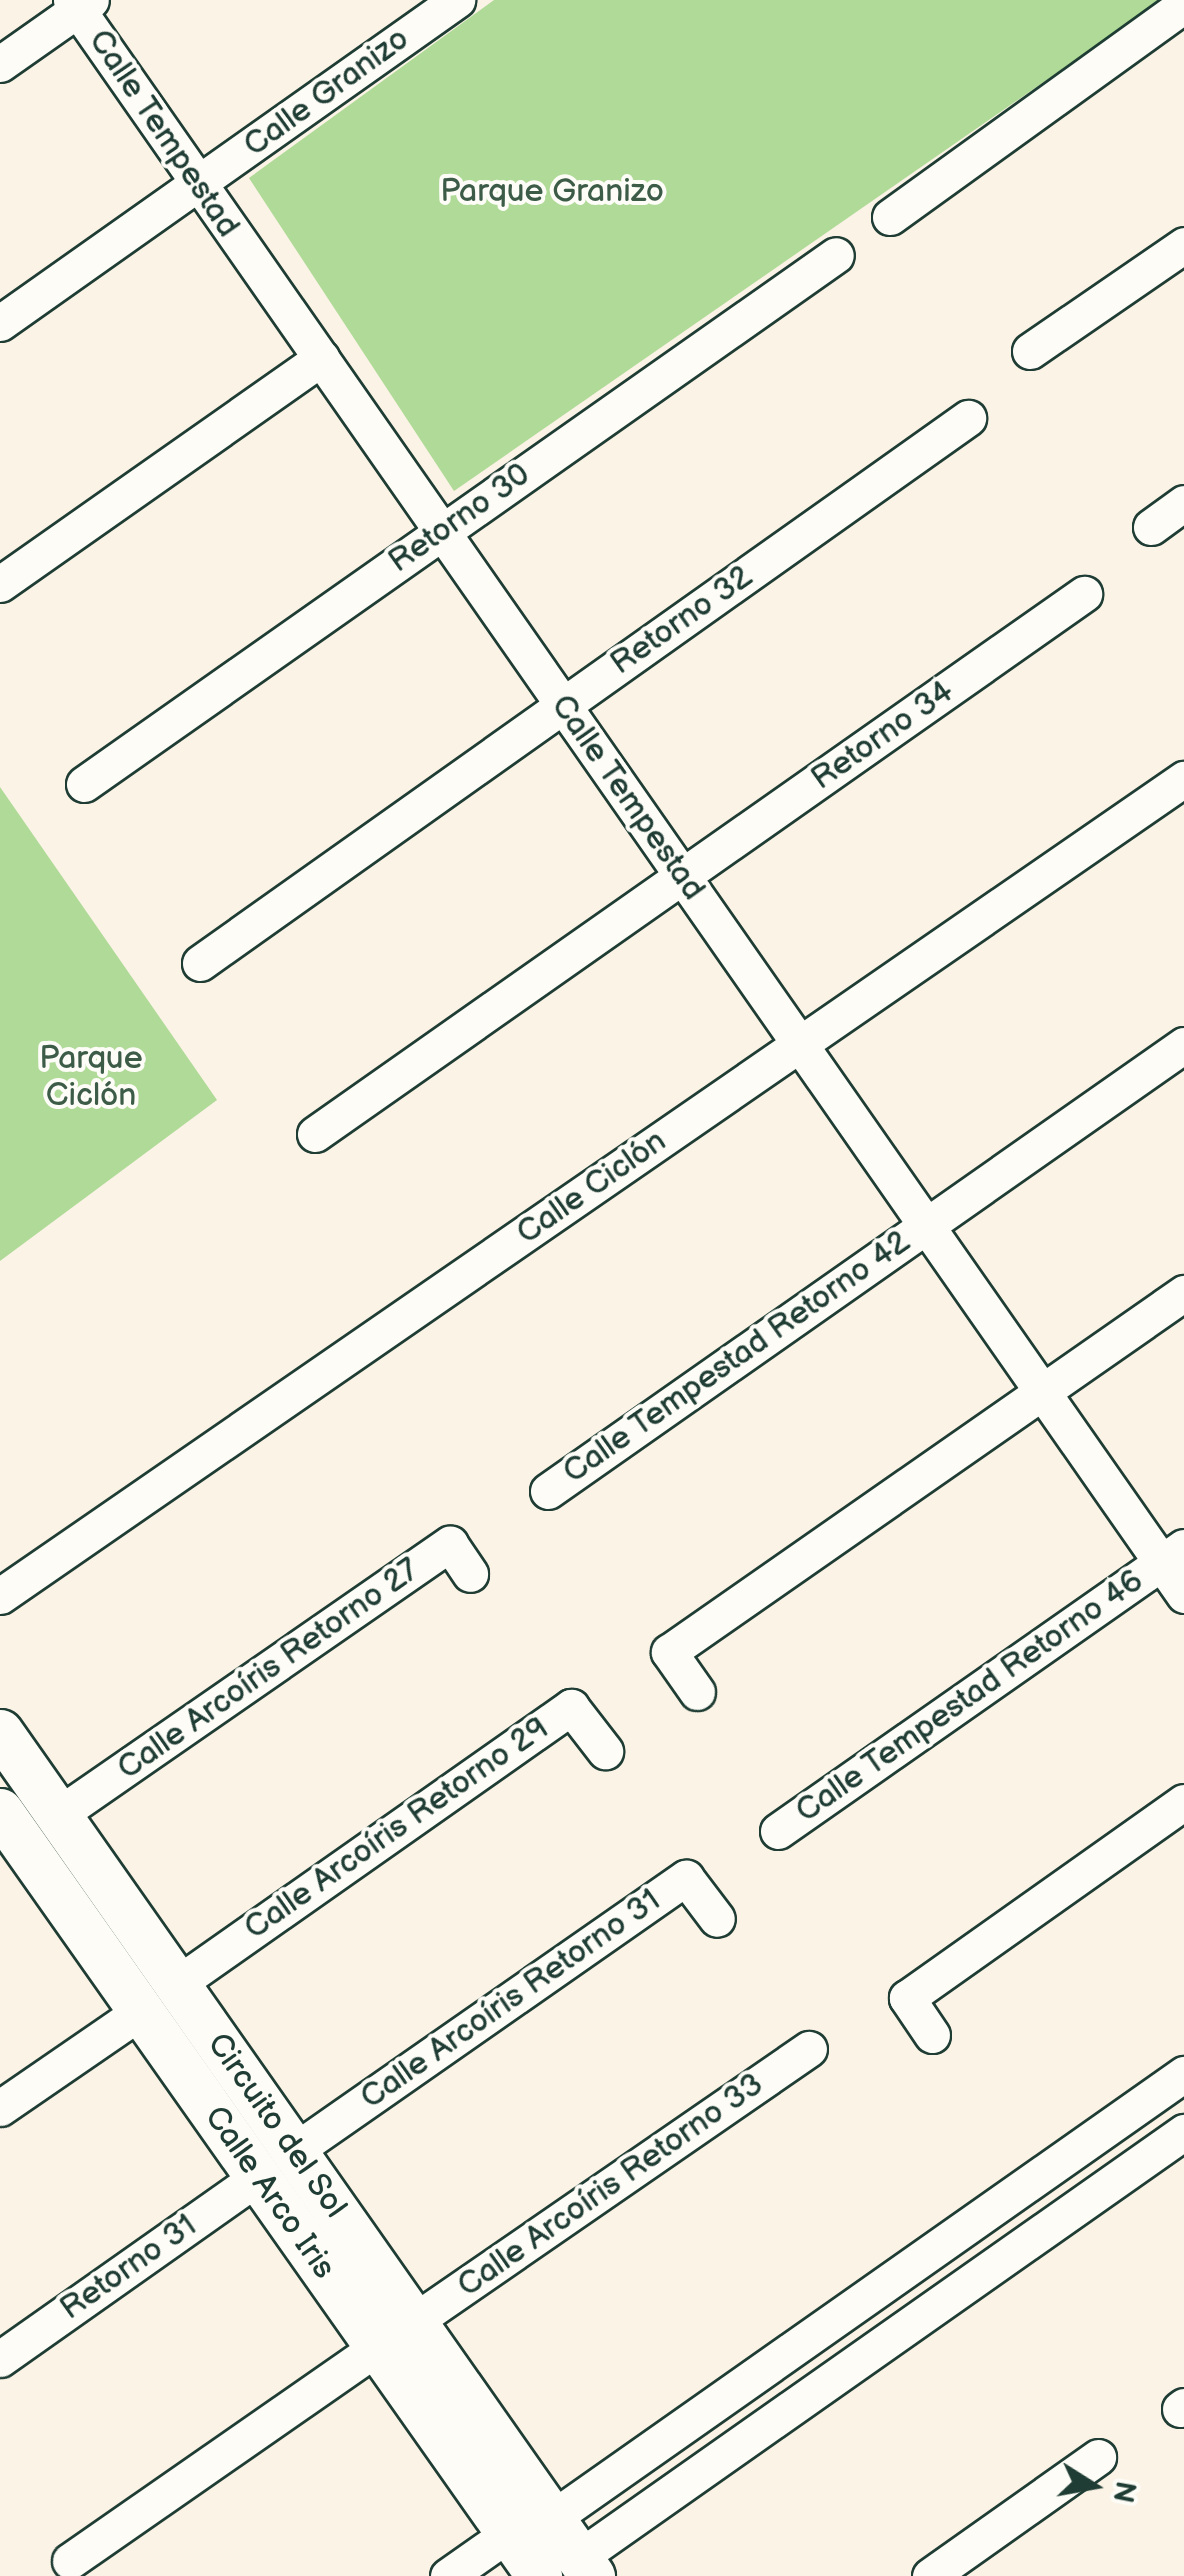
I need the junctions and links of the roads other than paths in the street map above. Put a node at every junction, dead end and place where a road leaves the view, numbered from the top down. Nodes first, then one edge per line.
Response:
1 (457, 0) edge
2 (80, 3) edge
3 (1184, 4) edge
4 (0, 64) edge
5 (196, 186) junction
6 (890, 217) dead end
7 (1184, 245) edge
8 (836, 255) dead end
9 (0, 323) edge
10 (1030, 351) dead end
11 (322, 358) junction
12 (968, 418) dead end
13 (1184, 503) edge
14 (1152, 527) dead end
15 (441, 533) junction
16 (0, 584) edge
17 (1084, 594) dead end
18 (563, 706) junction
19 (1184, 779) edge
20 (84, 784) dead end
21 (682, 877) junction
22 (200, 963) dead end
23 (800, 1045) junction
24 (1184, 1045) edge
25 (314, 1134) dead end
26 (926, 1226) junction
27 (1184, 1293) edge
28 (1042, 1393) junction
29 (548, 1490) dead end
30 (1173, 1555) edge
31 (470, 1574) dead end
32 (1184, 1595) edge
33 (0, 1596) edge
34 (696, 1692) dead end
35 (0, 1732) edge
36 (605, 1751) dead end
37 (1184, 1802) edge
38 (58, 1815) junction
39 (778, 1831) dead end
40 (7, 1835) edge
41 (717, 1920) dead end
42 (177, 1984) junction
43 (142, 2011) junction
44 (932, 2035) dead end
45 (809, 2050) dead end
46 (1184, 2074) edge
47 (0, 2108) edge
48 (1184, 2132) edge
49 (276, 2164) junction
50 (395, 2334) junction
51 (0, 2360) edge
52 (1098, 2457) dead end
53 (551, 2519) junction
54 (508, 2534) junction
55 (70, 2561) dead end
56 (570, 2570) edge
57 (448, 2576) edge
58 (930, 2576) edge

1 - 5 street, Calle Granizo
2 - 4 street
2 - 5 street, Calle Tempestad
3 - 6 street
5 - 9 street, Calle Granizo
5 - 11 street, Calle Tempestad
7 - 10 street
8 - 15 street, Retorno 30
11 - 15 street, Calle Tempestad
11 - 16 street
12 - 18 street, Retorno 32
13 - 14 street
15 - 18 street, Calle Tempestad
15 - 20 street, Retorno 30
17 - 21 street, Retorno 34
18 - 21 street, Calle Tempestad
18 - 22 street, Retorno 32
19 - 23 street, Calle Ciclón
21 - 23 street, Calle Tempestad
21 - 25 street, Retorno 34
23 - 26 street, Calle Tempestad
23 - 33 street, Calle Ciclón
24 - 26 street, Calle Tempestad Retorno 42
26 - 28 street, Calle Tempestad
26 - 29 street, Calle Tempestad Retorno 42
27 - 28 street
28 - 30 street, Calle Tempestad
28 - 34 street
30 - 32 street, Calle Tempestad
30 - 39 street, Calle Tempestad Retorno 46
31 - 38 street, Calle Arcoíris Retorno 27
35 - 38 street, Circuito del Sol
36 - 42 street, Calle Arcoíris Retorno 29
37 - 44 street
38 - 42 street, Circuito del Sol
40 - 43 street, Calle Arco Iris
41 - 49 street, Calle Arcoíris Retorno 31
42 - 49 street, Circuito del Sol
43 - 47 street
43 - 49 street, Calle Arco Iris
45 - 50 street, Calle Arcoíris Retorno 33
46 - 53 street
48 - 56 street
49 - 50 street, Calle Arco Iris
49 - 51 street, Retorno 31
50 - 53 street
50 - 54 street, Calle Arco Iris
50 - 55 street, Calle Arcoíris Retorno 33
52 - 58 street
53 - 56 street
54 - 56 street, Calle Arco Iris
54 - 57 street

